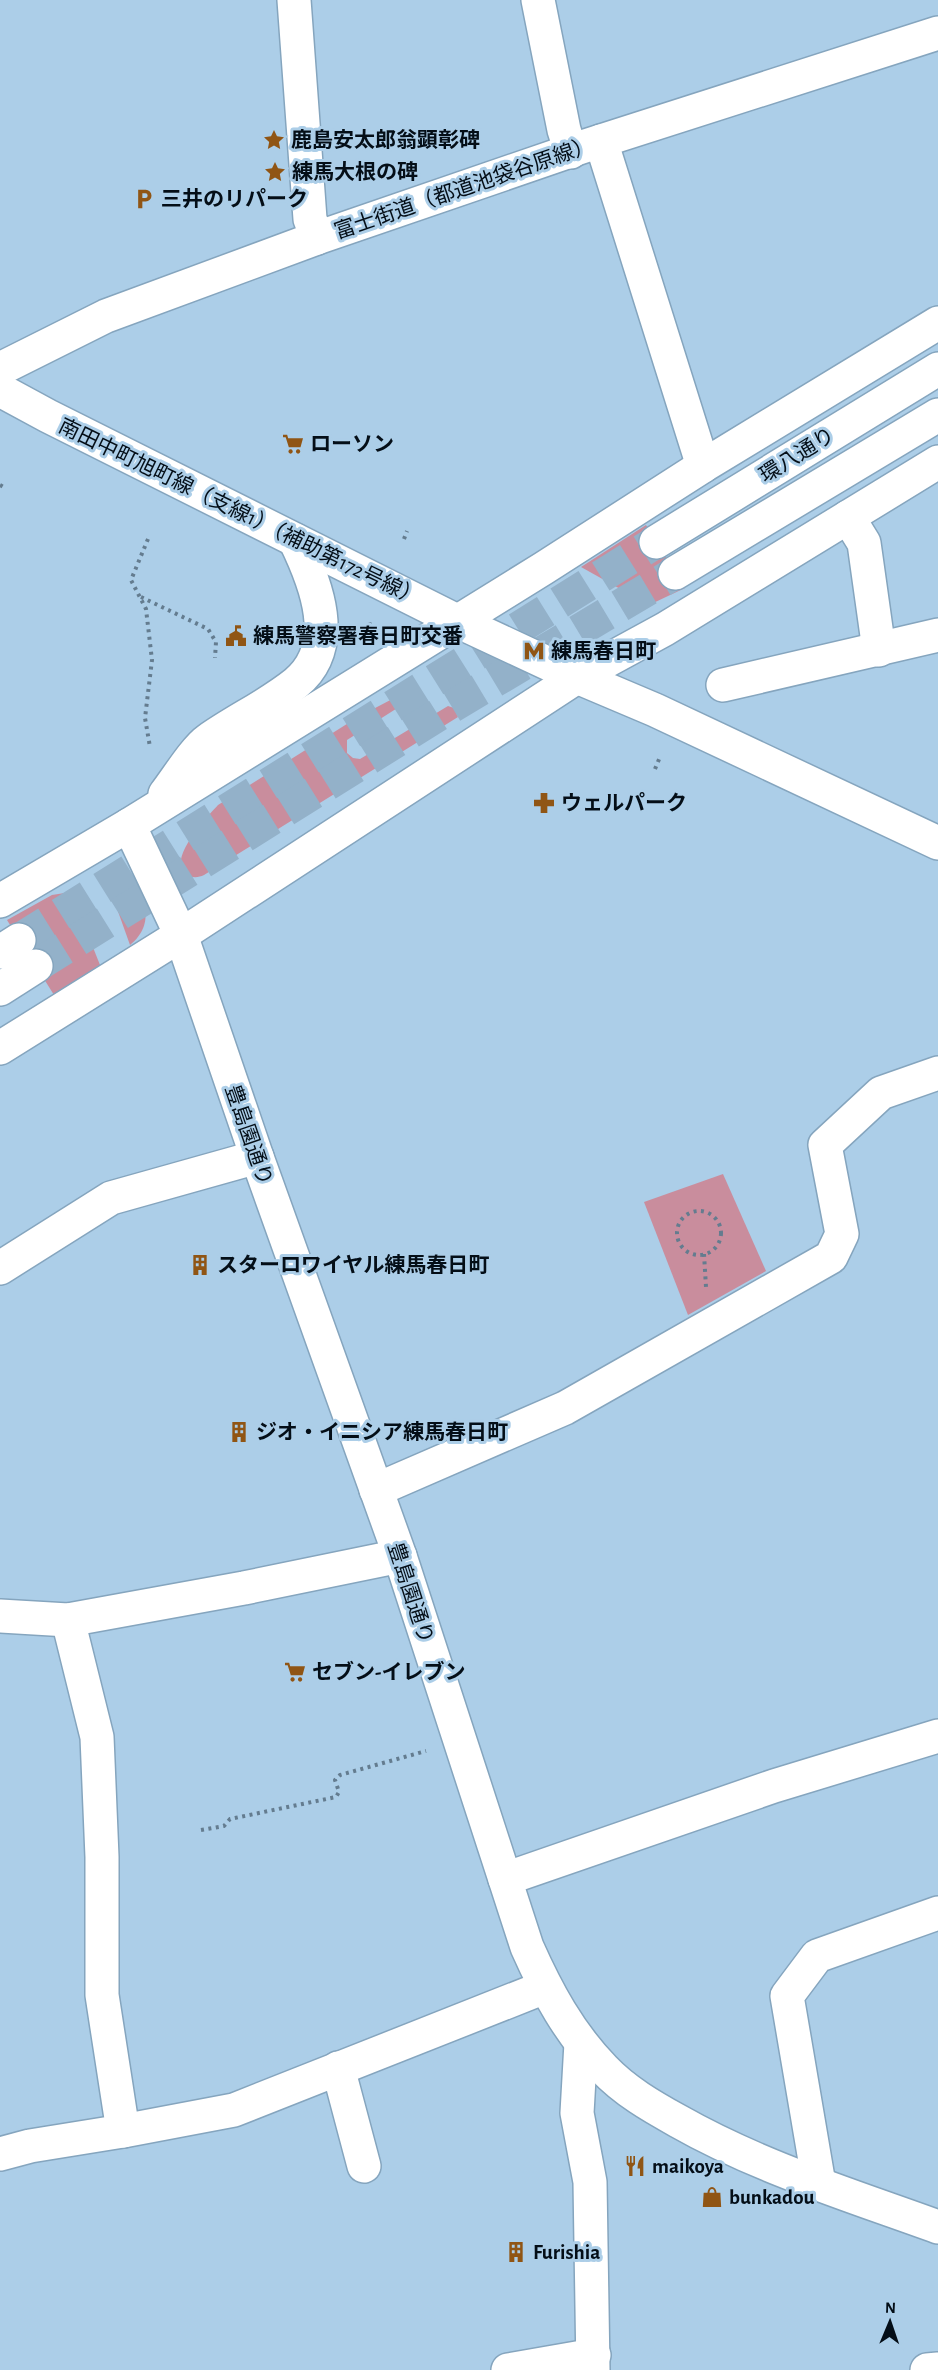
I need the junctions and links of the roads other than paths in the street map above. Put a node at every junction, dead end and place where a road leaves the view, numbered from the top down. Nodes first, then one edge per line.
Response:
1 (294, 0) edge
2 (538, 0) edge
3 (938, 33) edge
4 (601, 141) junction
5 (571, 152) junction
6 (317, 238) junction
7 (938, 323) edge
8 (0, 369) edge
9 (938, 369) edge
10 (0, 390) edge
11 (938, 415) edge
12 (938, 462) edge
13 (703, 466) junction
14 (848, 517) junction
15 (295, 540) junction
16 (656, 542) tunnel mouth
17 (675, 573) tunnel mouth
18 (457, 621) junction
19 (938, 635) edge
20 (879, 650) junction
21 (577, 677) junction
22 (723, 685) dead end
23 (141, 817) junction
24 (938, 843) edge
25 (0, 901) edge
26 (181, 935) junction
27 (18, 953) tunnel mouth
28 (0, 989) edge
29 (0, 1048) edge
30 (938, 1073) edge
31 (256, 1157) junction
32 (0, 1268) edge
33 (376, 1490) junction
34 (400, 1556) junction
35 (0, 1616) edge
36 (68, 1620) junction
37 (938, 1736) edge
38 (505, 1879) junction
39 (938, 1913) edge
40 (545, 1987) junction
41 (581, 2043) junction
42 (338, 2068) junction
43 (123, 2131) junction
44 (0, 2154) edge
45 (364, 2166) dead end
46 (819, 2184) junction
47 (938, 2227) edge
48 (593, 2363) edge
49 (938, 2369) edge
50 (508, 2370) edge
51 (927, 2370) edge

1 - 6 street
2 - 5 street
3 - 4 street, 富士街道（都道池袋谷原線）
4 - 5 street, 富士街道（都道池袋谷原線）
4 - 13 street
5 - 6 street, 富士街道（都道池袋谷原線）
6 - 8 street, 富士街道（都道池袋谷原線）
7 - 13 street
9 - 16 street, 環八通り
10 - 15 street, 南田中町旭町線（支線1）（補助第172号線）
11 - 17 street, 環八通り
12 - 14 street
13 - 18 street
14 - 20 street
14 - 21 street
15 - 18 street, 南田中町旭町線（支線1）（補助第172号線）
15 - 23 street
18 - 21 street, 南田中町旭町線（支線1）（補助第172号線）
18 - 23 street
19 - 20 street
20 - 22 street
21 - 24 street, 南田中町旭町線（支線1）（補助第172号線）
21 - 26 street
23 - 25 street
23 - 26 street, 豊島園通り
26 - 29 street
26 - 31 street, 豊島園通り
27 - 28 street
30 - 33 street
31 - 32 street
31 - 33 street, 豊島園通り
33 - 34 street, 豊島園通り
34 - 36 street
34 - 38 street, 豊島園通り
35 - 36 street
36 - 43 street
37 - 38 street
38 - 40 street, 豊島園通り
39 - 46 street
40 - 41 street, 豊島園通り
40 - 42 street
41 - 46 street, 豊島園通り
41 - 48 street
42 - 43 street
42 - 45 street
43 - 44 street
46 - 47 street, 豊島園通り
48 - 50 street
49 - 51 street

